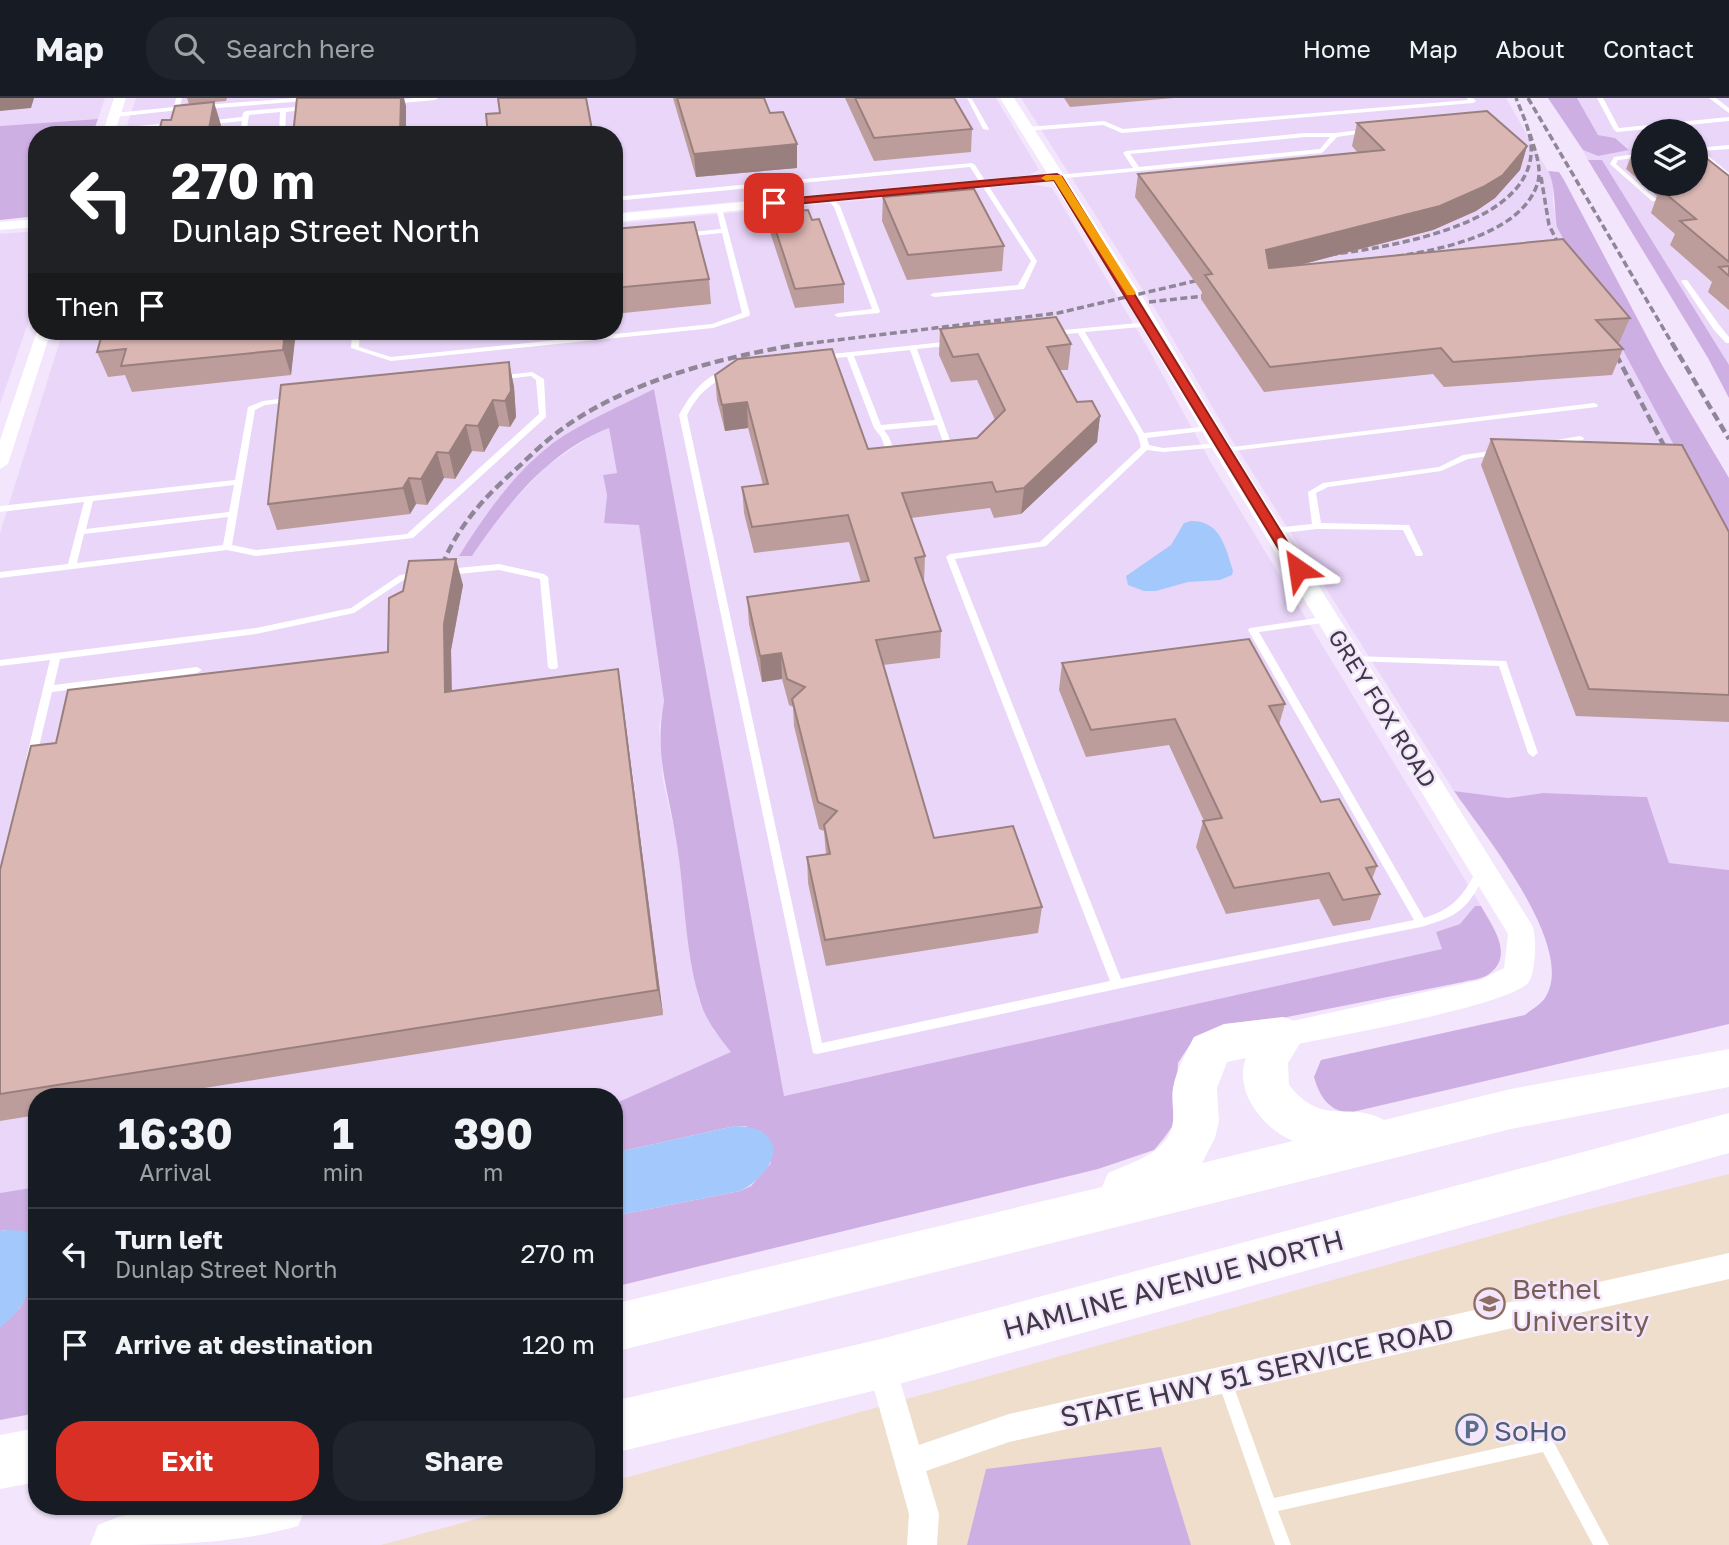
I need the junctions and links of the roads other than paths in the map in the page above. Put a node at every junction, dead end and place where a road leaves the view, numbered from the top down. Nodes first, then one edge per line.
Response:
1 (120, 98) edge
2 (179, 98) edge
3 (318, 98) edge
4 (435, 98) edge
5 (969, 98) edge
6 (979, 98) edge
7 (1007, 98) edge
8 (1470, 98) edge
9 (1600, 98) edge
10 (1712, 98) edge
11 (380, 103) edge
12 (311, 108) edge
13 (1393, 108) junction
14 (177, 109) junction
15 (283, 110) junction
16 (1729, 111) edge
17 (115, 115) junction
18 (1400, 119) edge
19 (1729, 119) edge
20 (245, 120) junction
21 (197, 123) edge
22 (185, 124) edge
23 (111, 126) edge
24 (168, 126) edge
25 (244, 126) edge
26 (282, 126) edge
27 (986, 129) dead end
28 (1027, 129) junction
29 (1372, 131) edge
30 (1335, 135) junction
31 (1729, 147) edge
32 (1631, 156) edge
33 (1137, 169) junction
34 (1729, 176) edge
35 (1057, 177) junction
36 (1631, 180) edge
37 (987, 184) junction
38 (1649, 196) edge
39 (623, 198) edge
40 (829, 198) junction
41 (1654, 200) dead end
42 (719, 208) junction
43 (623, 217) edge
44 (28, 224) edge
45 (0, 226) edge
46 (725, 231) junction
47 (670, 236) edge
48 (1685, 281) dead end
49 (934, 295) dead end
50 (838, 315) dead end
51 (1149, 324) junction
52 (1080, 330) junction
53 (1042, 334) edge
54 (623, 335) edge
55 (41, 340) edge
56 (355, 340) edge
57 (576, 340) edge
58 (1729, 341) edge
59 (965, 342) edge
60 (913, 347) junction
61 (850, 355) junction
62 (812, 358) edge
63 (743, 366) edge
64 (492, 379) edge
65 (303, 398) edge
66 (1594, 405) dead end
67 (939, 422) junction
68 (878, 429) junction
69 (6, 430) edge
70 (1142, 436) junction
71 (1580, 438) dead end
72 (1218, 441) junction
73 (1529, 446) edge
74 (1145, 447) junction
75 (1504, 451) edge
76 (953, 460) edge
77 (895, 462) edge
78 (0, 464) edge
79 (237, 482) junction
80 (89, 499) junction
81 (0, 509) edge
82 (232, 514) junction
83 (1317, 526) junction
84 (1274, 531) junction
85 (80, 532) junction
86 (227, 547) junction
87 (1419, 554) dead end
88 (72, 566) junction
89 (439, 572) edge
90 (427, 574) edge
91 (0, 575) edge
92 (1329, 619) junction
93 (56, 656) junction
94 (1353, 659) junction
95 (0, 663) edge
96 (553, 667) dead end
97 (197, 670) dead end
98 (48, 689) junction
99 (1533, 754) dead end
100 (29, 767) edge
101 (1483, 869) junction
102 (1421, 923) junction
103 (1117, 984) junction
104 (1283, 1035) junction
105 (1729, 1068) edge
106 (1729, 1133) edge
107 (1404, 1135) junction
108 (1039, 1226) junction
109 (1729, 1266) edge
110 (623, 1326) edge
111 (881, 1364) junction
112 (1224, 1379) junction
113 (623, 1425) edge
114 (28, 1457) edge
115 (0, 1462) edge
116 (911, 1462) junction
117 (1269, 1506) junction
118 (244, 1515) edge
119 (118, 1545) edge
120 (922, 1545) edge
121 (1283, 1545) edge
122 (1601, 1545) edge

1 - 17 street
2 - 14 lane
3 - 14 lane
4 - 11 lane
5 - 6 lane
5 - 27 lane
7 - 28 street, GREY FOX ROAD
8 - 13 lane
9 - 19 lane
10 - 16 lane
12 - 15 lane
13 - 18 lane
13 - 28 lane
14 - 17 lane
15 - 20 lane
15 - 26 lane
17 - 23 street
20 - 21 lane
20 - 25 lane
22 - 24 lane
28 - 35 street, GREY FOX ROAD
29 - 30 lane
30 - 33 lane
30 - 33 lane
31 - 34 lane
32 - 36 lane
33 - 35 lane
35 - 37 street
35 - 51 street, GREY FOX ROAD
37 - 39 lane
37 - 40 street
37 - 49 lane
38 - 41 lane
40 - 42 street
40 - 50 lane
42 - 43 street
42 - 46 lane
44 - 45 street
46 - 47 lane
46 - 54 lane
48 - 58 lane
51 - 52 lane
51 - 72 street, GREY FOX ROAD
52 - 53 lane
52 - 70 lane
55 - 69 street
56 - 57 lane
59 - 60 lane
60 - 61 lane
60 - 67 lane
61 - 62 lane
61 - 68 lane
63 - 103 lane
64 - 86 lane
65 - 79 lane
66 - 72 lane
67 - 68 lane
67 - 76 lane
68 - 77 lane
69 - 78 street
70 - 72 lane
70 - 74 lane
71 - 73 lane
72 - 74 lane
72 - 84 street, GREY FOX ROAD
74 - 103 lane
75 - 83 lane
79 - 80 lane
79 - 82 lane
80 - 81 lane
80 - 85 lane
82 - 85 lane
82 - 86 lane
83 - 84 lane
83 - 87 lane
84 - 92 street, GREY FOX ROAD
85 - 88 lane
86 - 88 lane
88 - 91 lane
89 - 96 lane
90 - 93 lane
92 - 94 street, GREY FOX ROAD
92 - 102 lane
93 - 95 lane
93 - 98 lane
94 - 99 lane
94 - 101 street, GREY FOX ROAD
97 - 98 lane
98 - 100 lane
101 - 102 lane
101 - 104 street, GREY FOX ROAD
102 - 103 lane
104 - 107 highway
104 - 108 highway
105 - 107 highway
106 - 111 highway, HAMLINE AVENUE NORTH
107 - 108 highway
108 - 110 highway
109 - 112 street, STATE HWY 51 SERVICE ROAD
111 - 113 highway, HAMLINE AVENUE NORTH
111 - 116 street
112 - 116 street, STATE HWY 51 SERVICE ROAD
112 - 117 lane
114 - 115 highway
116 - 120 street
117 - 121 lane
117 - 122 lane
118 - 119 highway

